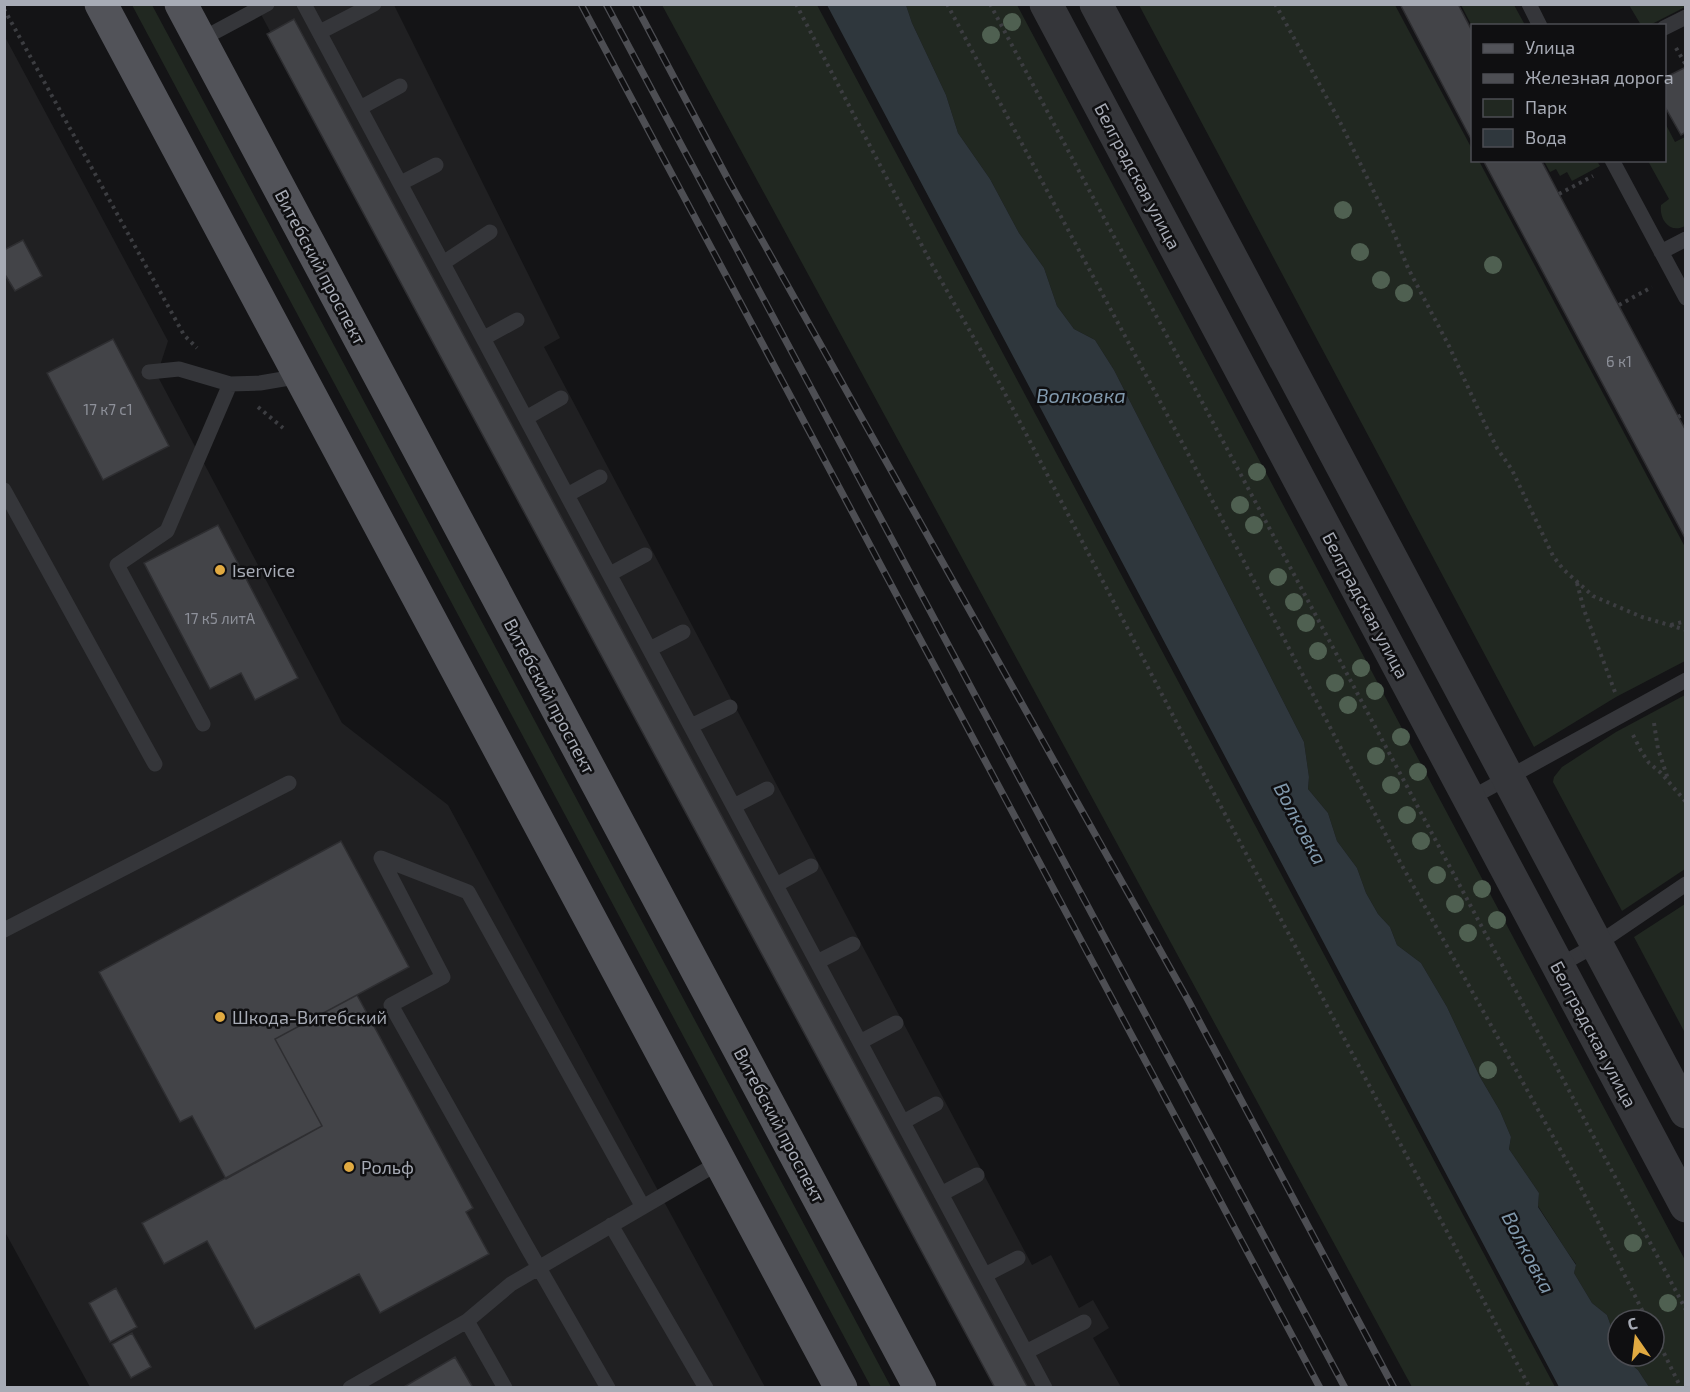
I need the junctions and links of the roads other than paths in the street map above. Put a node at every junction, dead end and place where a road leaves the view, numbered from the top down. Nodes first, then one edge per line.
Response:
1 (101, 4) edge
2 (181, 4) edge
3 (267, 4) edge
4 (304, 4) edge
5 (374, 4) edge
6 (1047, 4) edge
7 (1096, 4) edge
8 (1529, 4) edge
9 (1686, 17) edge
10 (1539, 24) edge
11 (1666, 27) edge
12 (320, 32) junction
13 (200, 40) junction
14 (400, 86) dead end
15 (360, 108) junction
16 (1613, 163) edge
17 (436, 165) dead end
18 (401, 183) junction
19 (490, 232) dead end
20 (1686, 239) edge
21 (1660, 252) junction
22 (443, 262) junction
23 (1686, 298) edge
24 (517, 320) dead end
25 (484, 338) junction
26 (149, 372) dead end
27 (301, 376) junction
28 (230, 384) junction
29 (561, 398) dead end
30 (526, 418) junction
31 (600, 477) dead end
32 (4, 490) edge
33 (567, 495) junction
34 (645, 555) dead end
35 (610, 574) junction
36 (683, 632) dead end
37 (650, 650) junction
38 (1686, 680) edge
39 (730, 707) dead end
40 (203, 724) dead end
41 (691, 726) junction
42 (155, 764) dead end
43 (1508, 778) junction
44 (289, 783) dead end
45 (767, 789) dead end
46 (1469, 799) junction
47 (734, 806) junction
48 (811, 866) dead end
49 (1686, 884) edge
50 (776, 885) junction
51 (4, 930) edge
52 (853, 944) dead end
53 (1596, 945) junction
54 (817, 962) junction
55 (1558, 966) junction
56 (896, 1023) dead end
57 (860, 1042) junction
58 (936, 1104) dead end
59 (1686, 1112) edge
60 (903, 1122) junction
61 (720, 1162) junction
62 (977, 1175) dead end
63 (941, 1194) junction
64 (1686, 1206) edge
65 (643, 1207) junction
66 (611, 1225) junction
67 (1018, 1258) dead end
68 (539, 1268) junction
69 (985, 1275) junction
70 (467, 1321) junction
71 (1084, 1322) dead end
72 (1026, 1352) junction
73 (350, 1388) edge
74 (505, 1388) edge
75 (608, 1388) edge
76 (706, 1388) edge
77 (841, 1388) edge
78 (920, 1388) edge
79 (1045, 1388) edge

1 - 27 main road
2 - 13 main road, Витебский проспект
3 - 13 lane
4 - 12 lane
5 - 12 lane
6 - 46 street, Белградская улица
7 - 43 street
8 - 10 lane
9 - 11 lane
12 - 15 lane
13 - 78 main road, Витебский проспект
14 - 15 lane
15 - 18 lane
16 - 21 lane
17 - 18 lane
18 - 22 lane
19 - 22 lane
20 - 21 lane
21 - 23 lane
22 - 25 lane
24 - 25 lane
25 - 30 lane
26 - 28 lane
27 - 28 lane
27 - 61 main road
28 - 40 lane
29 - 30 lane
30 - 33 lane
31 - 33 lane
32 - 42 lane
33 - 35 lane
34 - 35 lane
35 - 37 lane
36 - 37 lane
37 - 41 lane
38 - 43 lane
39 - 41 lane
41 - 47 lane
43 - 46 lane
43 - 53 street
44 - 51 lane
45 - 47 lane
46 - 55 street, Белградская улица
47 - 50 lane
48 - 50 lane
49 - 53 lane
50 - 54 lane
52 - 54 lane
53 - 55 lane
53 - 59 street
54 - 57 lane
55 - 64 street, Белградская улица
56 - 57 lane
57 - 60 lane
58 - 60 lane
60 - 63 lane
61 - 65 lane
61 - 77 main road
62 - 63 lane
63 - 69 lane
65 - 66 lane
65 - 68 lane
66 - 68 lane
66 - 76 lane
67 - 69 lane
68 - 70 lane
68 - 75 lane
69 - 72 lane
70 - 73 lane
70 - 74 lane
71 - 72 lane
72 - 79 lane

